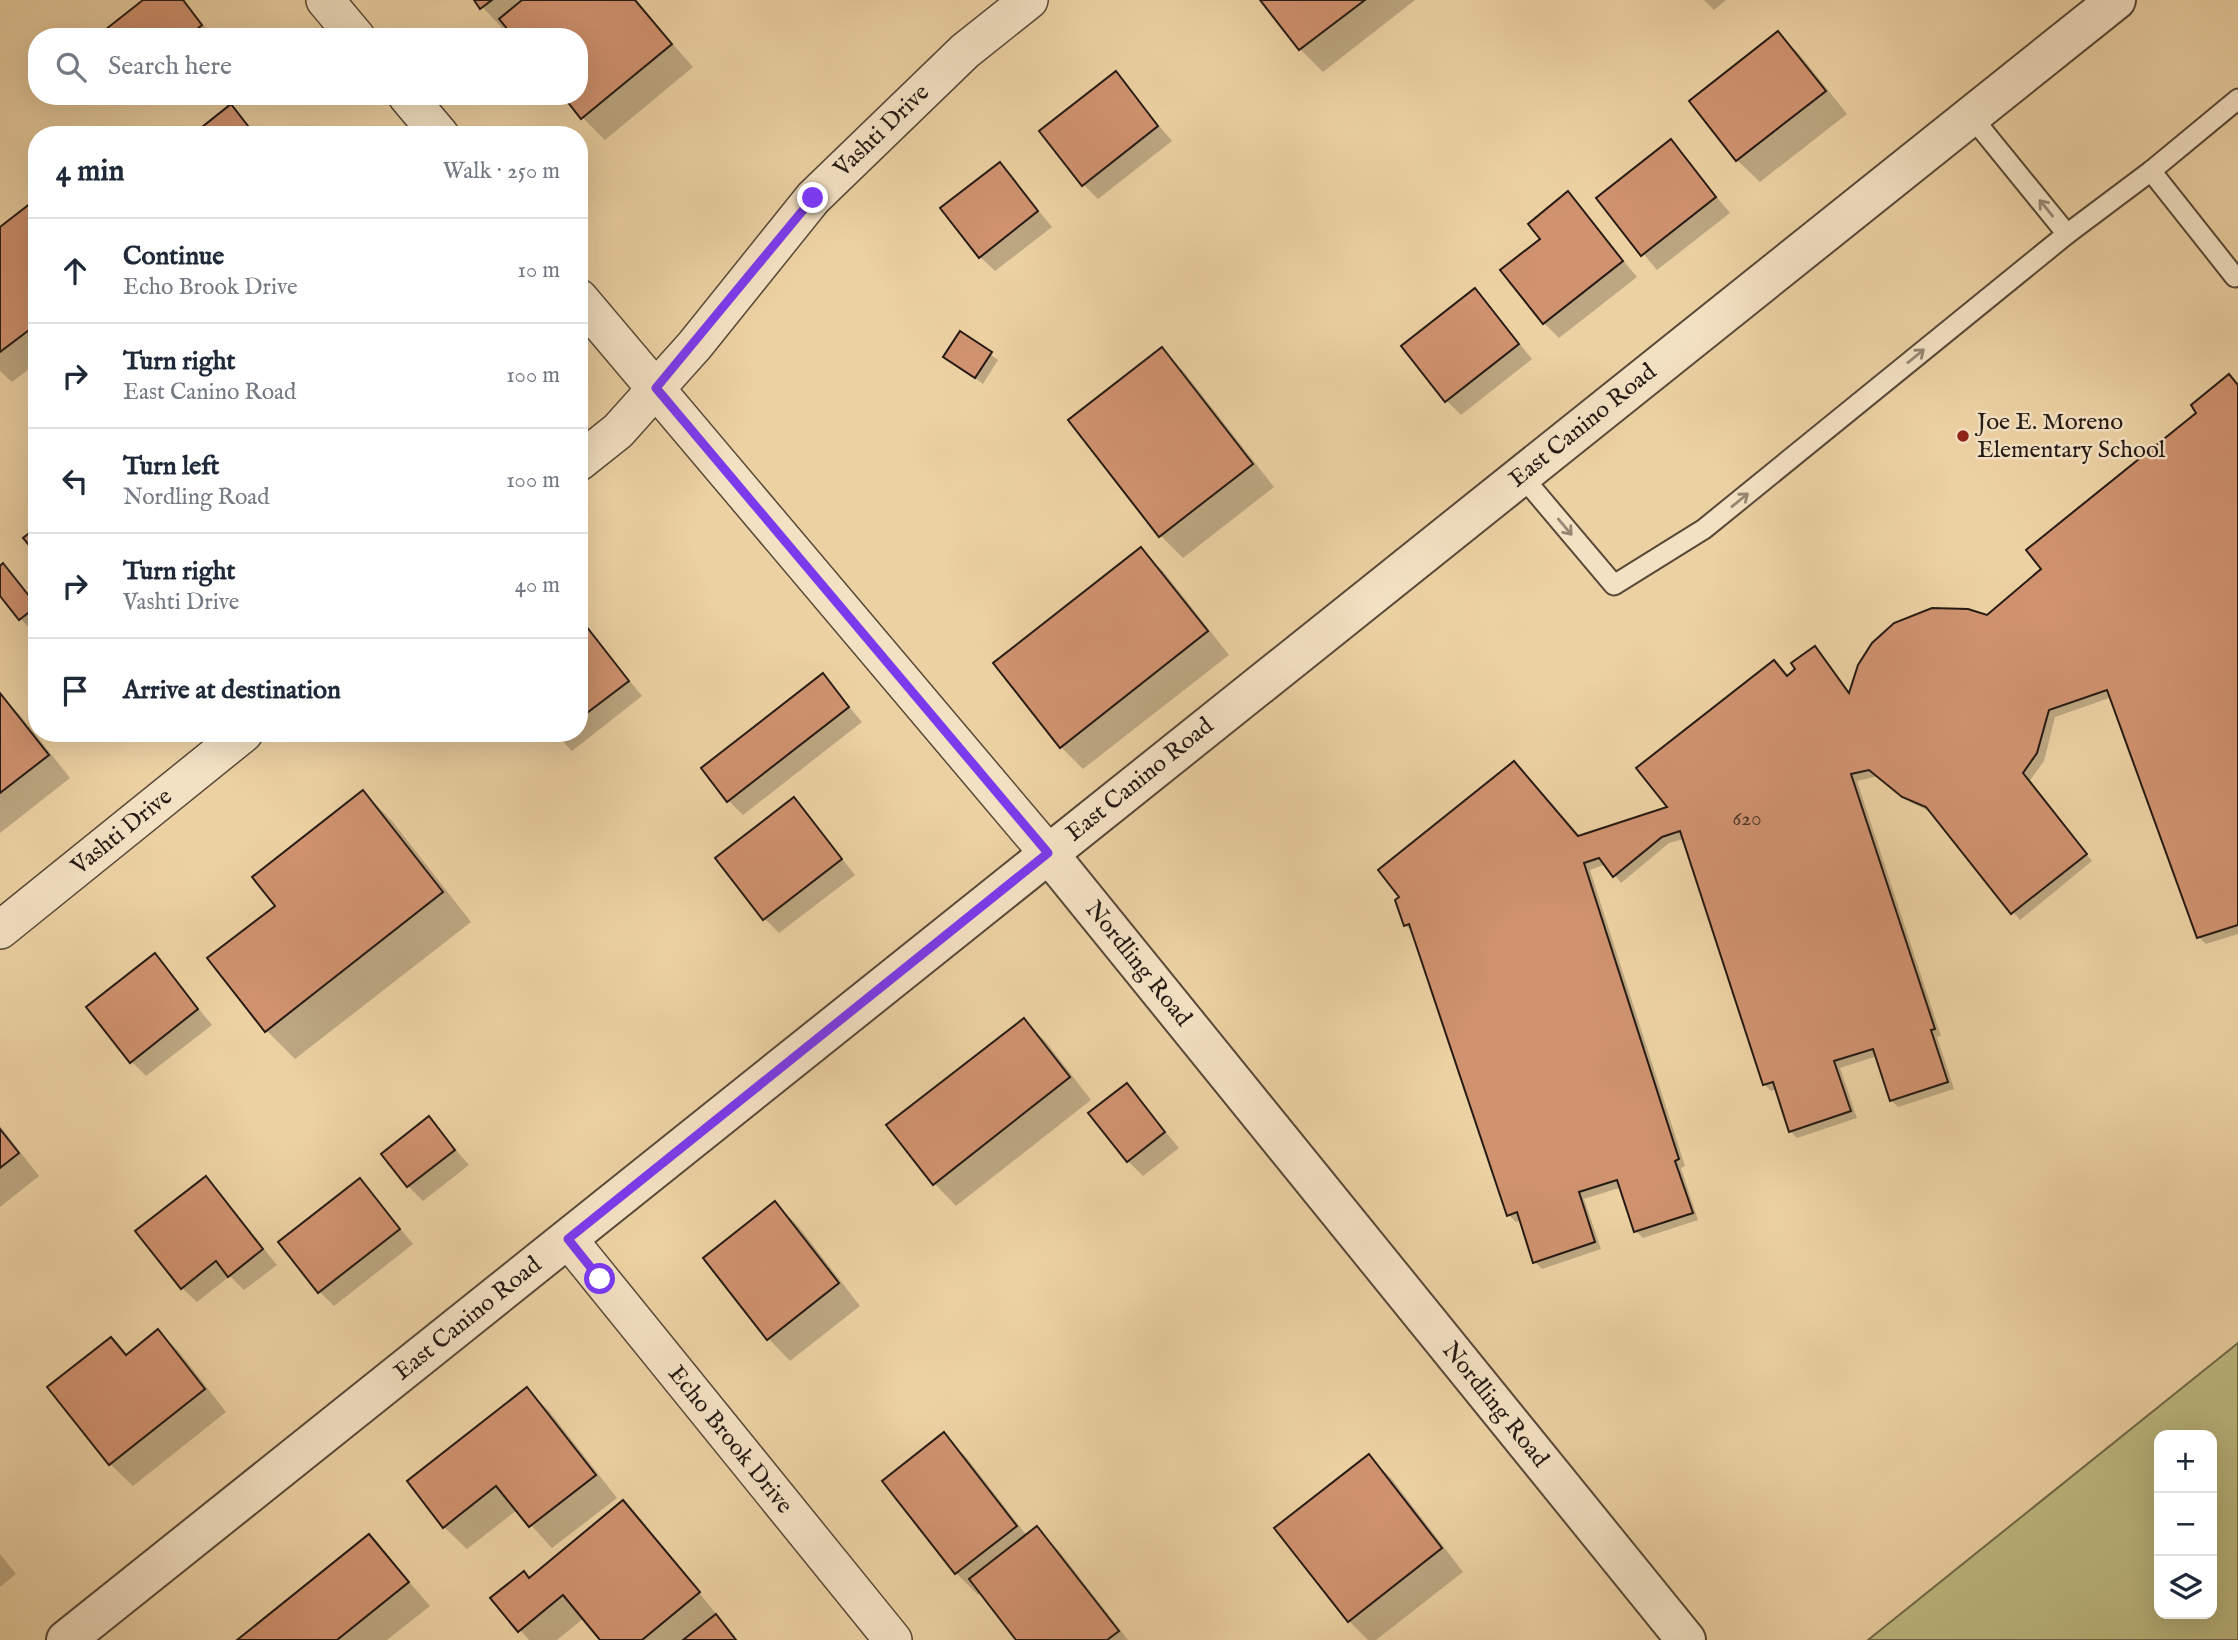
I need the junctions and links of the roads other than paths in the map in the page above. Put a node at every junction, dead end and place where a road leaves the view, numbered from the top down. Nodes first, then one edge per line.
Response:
1 (325, 0) edge
2 (1029, 0) edge
3 (2116, 0) edge
4 (348, 28) edge
5 (2238, 99) edge
6 (415, 105) edge
7 (1971, 116) junction
8 (432, 126) edge
9 (2151, 171) junction
10 (2067, 234) junction
11 (2238, 275) edge
12 (588, 309) edge
13 (656, 388) junction
14 (588, 455) edge
15 (1521, 475) junction
16 (233, 742) edge
17 (1048, 853) junction
18 (0, 930) edge
19 (568, 1239) junction
20 (82, 1635) edge
21 (893, 1640) edge
22 (1686, 1640) edge

1 - 4 street
2 - 13 street, Vashti Drive
3 - 7 street, East Canino Road
5 - 9 lane
6 - 8 street
10 -> 7 lane
7 - 15 street, East Canino Road
9 - 10 lane
9 - 11 lane
15 -> 10 lane
12 - 13 street, Nordling Road
13 - 14 street, Vashti Drive
13 - 17 street, Nordling Road
15 - 17 street, East Canino Road
16 - 18 street, Vashti Drive
17 - 19 street, East Canino Road
17 - 22 street, Nordling Road
19 - 20 street, East Canino Road
19 - 21 street, Echo Brook Drive

